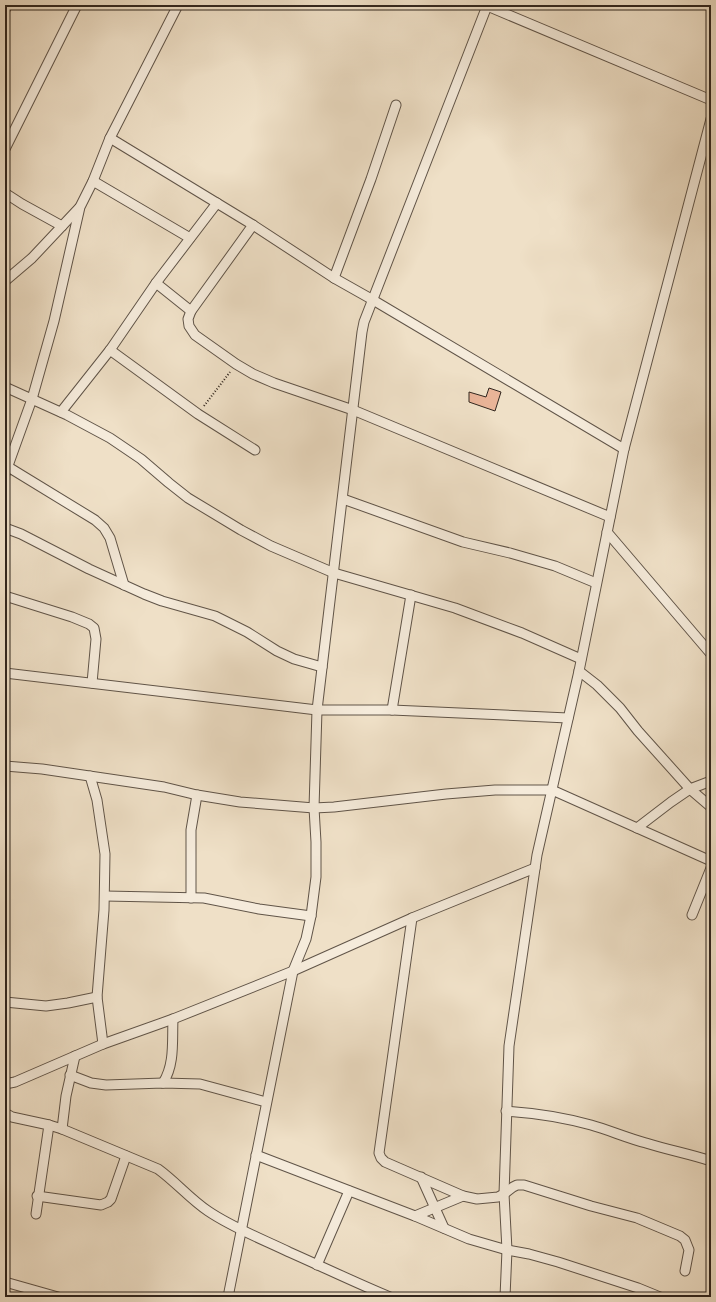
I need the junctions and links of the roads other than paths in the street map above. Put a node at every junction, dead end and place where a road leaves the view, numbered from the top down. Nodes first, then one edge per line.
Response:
1 (7, 5) edge
2 (77, 5) edge
3 (178, 5) edge
4 (486, 5) edge
5 (503, 8) edge
6 (5, 10) edge
7 (711, 100) edge
8 (396, 105) dead end
9 (711, 119) edge
10 (110, 138) junction
11 (5, 149) edge
12 (93, 181) junction
13 (5, 192) edge
14 (217, 203) junction
15 (80, 207) junction
16 (253, 225) junction
17 (62, 226) junction
18 (190, 238) junction
19 (334, 278) junction
20 (5, 282) edge
21 (156, 283) junction
22 (373, 300) junction
23 (191, 311) junction
24 (110, 350) junction
25 (5, 387) edge
26 (32, 399) junction
27 (353, 410) junction
28 (62, 412) junction
29 (624, 449) junction
30 (255, 450) dead end
31 (6, 468) edge
32 (343, 499) junction
33 (610, 517) junction
34 (5, 528) edge
35 (607, 532) junction
36 (334, 573) junction
37 (596, 583) junction
38 (124, 585) junction
39 (411, 595) junction
40 (5, 596) edge
41 (711, 654) edge
42 (581, 659) junction
43 (322, 667) junction
44 (579, 671) junction
45 (5, 673) edge
46 (92, 683) junction
47 (318, 710) junction
48 (392, 710) junction
49 (568, 718) junction
50 (5, 766) edge
51 (90, 776) junction
52 (711, 781) edge
53 (690, 789) junction
54 (552, 790) junction
55 (197, 795) junction
56 (711, 807) edge
57 (314, 808) junction
58 (637, 828) junction
59 (711, 860) edge
60 (535, 868) junction
61 (711, 868) edge
62 (105, 896) junction
63 (191, 898) junction
64 (692, 915) dead end
65 (312, 916) junction
66 (412, 918) junction
67 (293, 971) junction
68 (97, 997) junction
69 (5, 1002) edge
70 (173, 1019) junction
71 (103, 1044) junction
72 (75, 1056) junction
73 (70, 1076) junction
74 (163, 1083) junction
75 (5, 1084) edge
76 (266, 1102) junction
77 (506, 1110) junction
78 (5, 1113) edge
79 (49, 1125) junction
80 (62, 1129) junction
81 (256, 1155) junction
82 (126, 1156) junction
83 (711, 1161) edge
84 (421, 1177) junction
85 (349, 1190) junction
86 (504, 1194) junction
87 (37, 1196) junction
88 (463, 1196) junction
89 (435, 1208) junction
90 (36, 1214) dead end
91 (415, 1216) junction
92 (444, 1228) junction
93 (240, 1230) junction
94 (507, 1250) junction
95 (317, 1265) junction
96 (685, 1271) dead end
97 (5, 1282) edge
98 (58, 1297) edge
99 (228, 1297) edge
100 (390, 1297) edge
101 (505, 1297) edge
102 (660, 1297) edge

1 - 6 street
2 - 11 street
3 - 10 street
4 - 5 street
4 - 22 street
5 - 7 street
8 - 19 street
9 - 29 street
10 - 12 street
10 - 14 street
12 - 15 street
12 - 18 street
13 - 17 street
14 - 16 street
14 - 18 street
15 - 17 street
15 - 26 street
16 - 19 street
16 - 23 street
17 - 20 street
18 - 21 street
19 - 22 street
21 - 23 street
21 - 24 street
22 - 27 street
22 - 29 street
23 - 27 street
24 - 28 street
24 - 30 street
25 - 26 street
26 - 28 street
26 - 31 street
27 - 32 street
27 - 33 street
28 - 36 street
29 - 33 street
31 - 38 street
32 - 36 street
32 - 37 street
33 - 35 street
34 - 38 street
35 - 37 street
35 - 41 street
36 - 39 street
36 - 43 street
37 - 42 street
38 - 43 street
39 - 42 street
39 - 48 street
40 - 46 street
42 - 44 street
43 - 47 street
44 - 49 street
44 - 53 street
45 - 46 street
46 - 47 street
47 - 48 street
47 - 57 street
48 - 49 street
49 - 54 street
50 - 51 street
51 - 55 street
51 - 62 street
52 - 53 street
53 - 56 street
53 - 58 street
54 - 57 street
54 - 58 street
54 - 60 street
55 - 57 street
55 - 63 street
57 - 65 street
58 - 59 street
60 - 66 street
60 - 77 street
61 - 64 street
62 - 63 street
62 - 68 street
63 - 65 street
65 - 67 street
66 - 67 street
66 - 84 street
67 - 70 street
67 - 76 street
68 - 69 street
68 - 71 street
70 - 71 street
70 - 74 street
71 - 72 street
72 - 73 street
72 - 75 street
73 - 74 street
73 - 80 street
74 - 76 street
76 - 81 street
77 - 83 street
77 - 86 street
78 - 79 street
79 - 80 street
79 - 87 street
80 - 82 street
81 - 85 street
81 - 93 street
82 - 87 street
82 - 93 street
84 - 88 street
84 - 89 street
85 - 91 street
85 - 95 street
86 - 88 street
86 - 94 street
86 - 96 street
87 - 90 street
88 - 89 street
89 - 91 street
89 - 92 street
91 - 92 street
92 - 94 street
93 - 95 street
93 - 99 street
94 - 101 street
94 - 102 street
95 - 100 street
97 - 98 street

